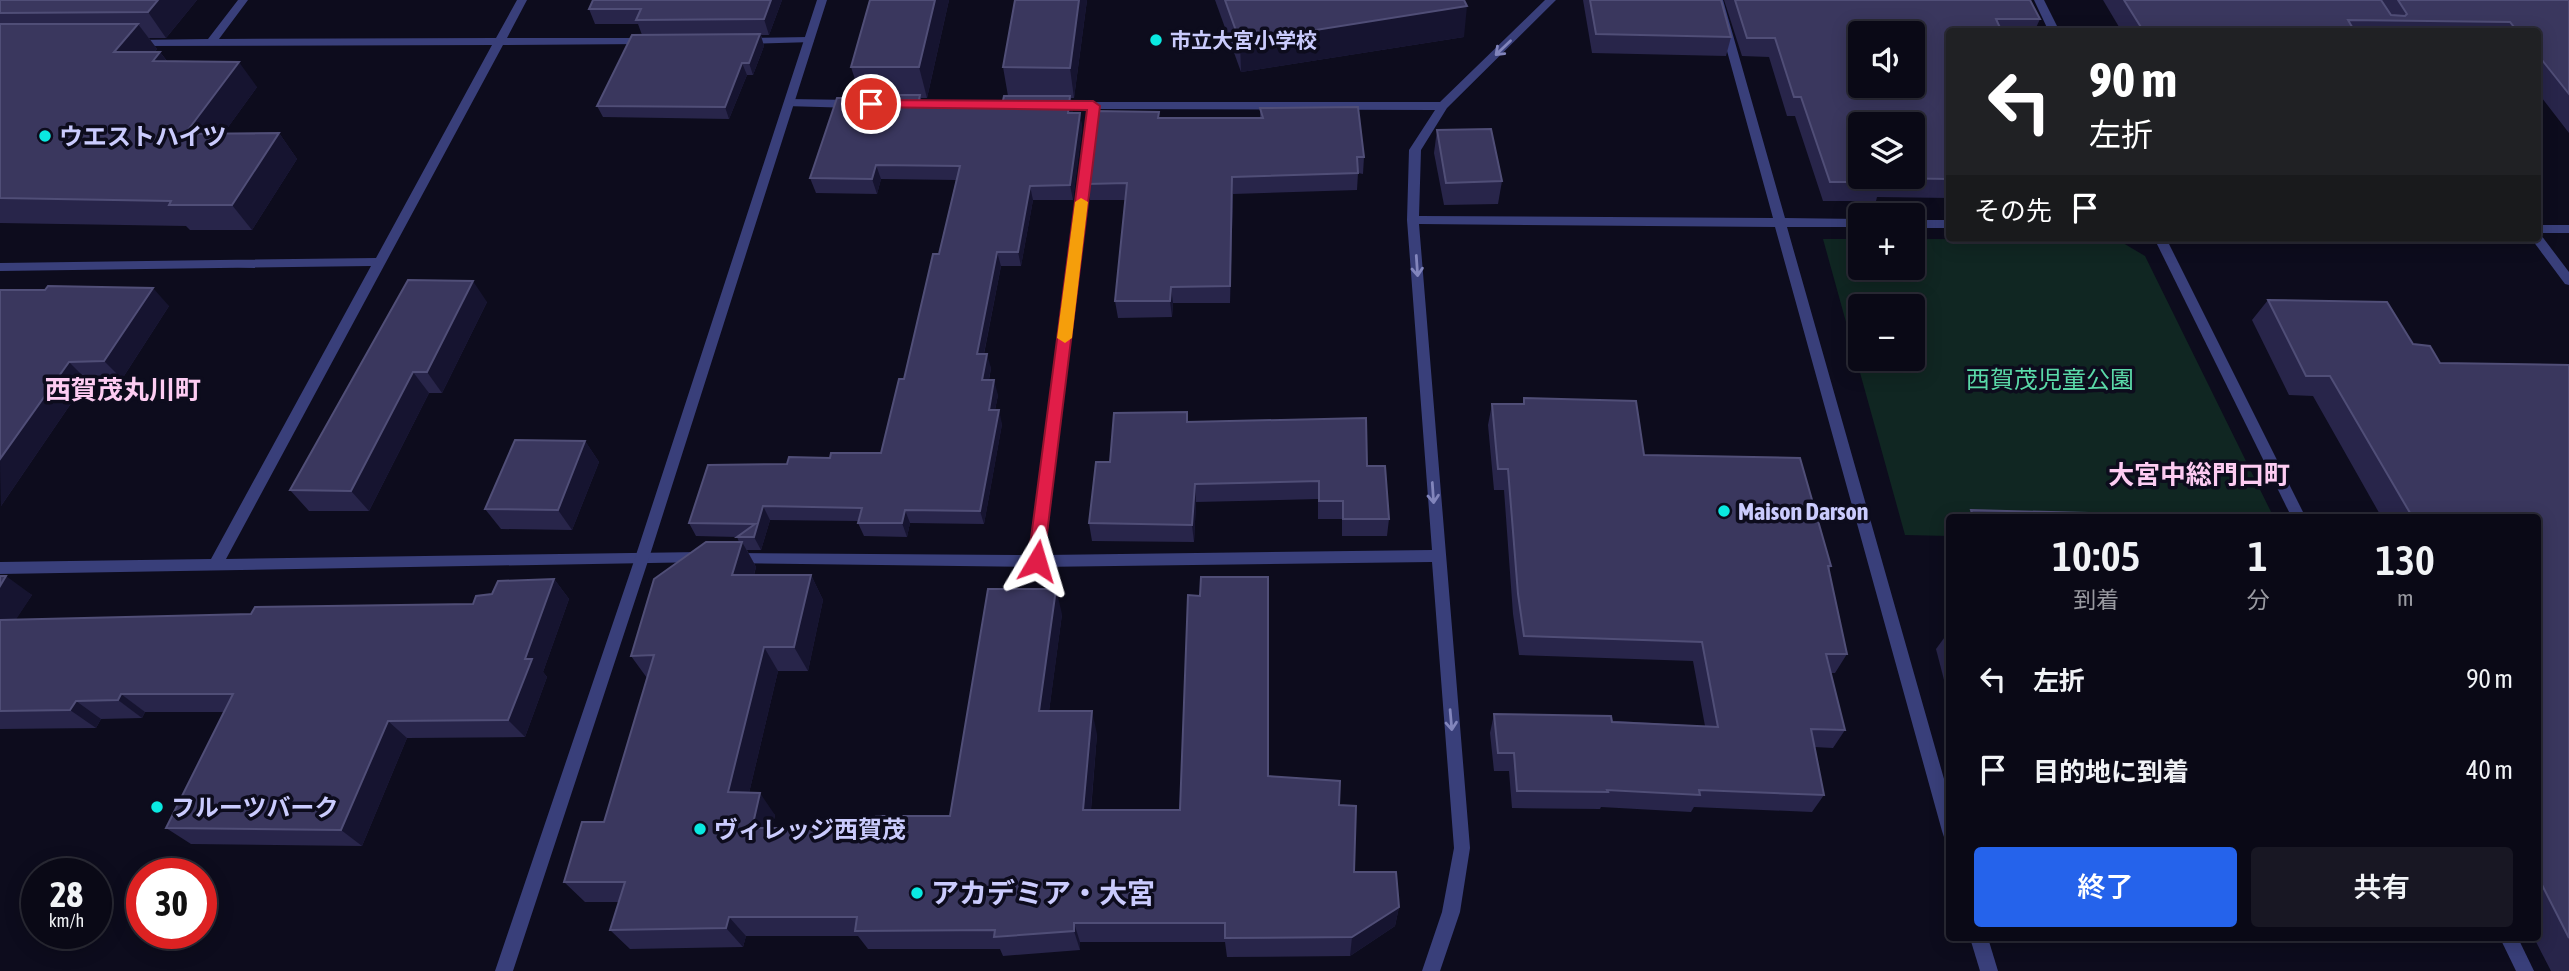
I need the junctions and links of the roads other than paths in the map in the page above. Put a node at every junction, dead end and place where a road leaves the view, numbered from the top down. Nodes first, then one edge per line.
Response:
1 (243, 0) edge
2 (522, 0) edge
3 (822, 0) edge
4 (1551, 0) edge
5 (1718, 0) edge
6 (2039, 0) edge
7 (2053, 28) edge
8 (809, 40) junction
9 (499, 41) junction
10 (662, 41) edge
11 (730, 41) edge
12 (118, 43) edge
13 (211, 43) junction
14 (789, 103) junction
15 (871, 104) edge
16 (926, 104) edge
17 (1093, 106) junction
18 (1443, 106) junction
19 (1413, 220) junction
20 (1780, 223) junction
21 (1848, 223) edge
22 (1925, 224) edge
23 (1946, 224) edge
24 (2541, 229) edge
25 (2569, 229) edge
26 (2162, 242) edge
27 (2540, 242) edge
28 (380, 262) junction
29 (0, 267) edge
30 (2569, 281) edge
31 (2297, 514) edge
32 (1438, 556) junction
33 (642, 558) junction
34 (1037, 561) junction
35 (215, 566) junction
36 (0, 568) edge
37 (1946, 817) edge
38 (1980, 941) edge
39 (2510, 941) edge
40 (504, 971) edge
41 (1431, 971) edge
42 (1989, 971) edge
43 (2525, 971) edge

1 - 13 street
2 - 9 street
3 - 8 street
4 -> 18 street
5 - 20 street
6 - 7 street
8 - 11 street
8 - 14 street
9 - 10 street
9 - 13 street
9 - 28 street
12 - 13 street
14 - 15 street
14 - 33 street
16 - 17 street
17 - 18 street
17 - 34 street
18 - 19 street
19 - 20 street
19 -> 32 street
20 - 21 street
20 - 37 street
22 - 23 street
24 - 25 street
26 - 31 street
27 - 30 street
28 - 29 street
28 - 35 street
32 - 34 street
32 -> 41 street
33 - 34 street
33 - 35 street
33 - 40 street
35 - 36 street
38 - 42 street
39 - 43 street

